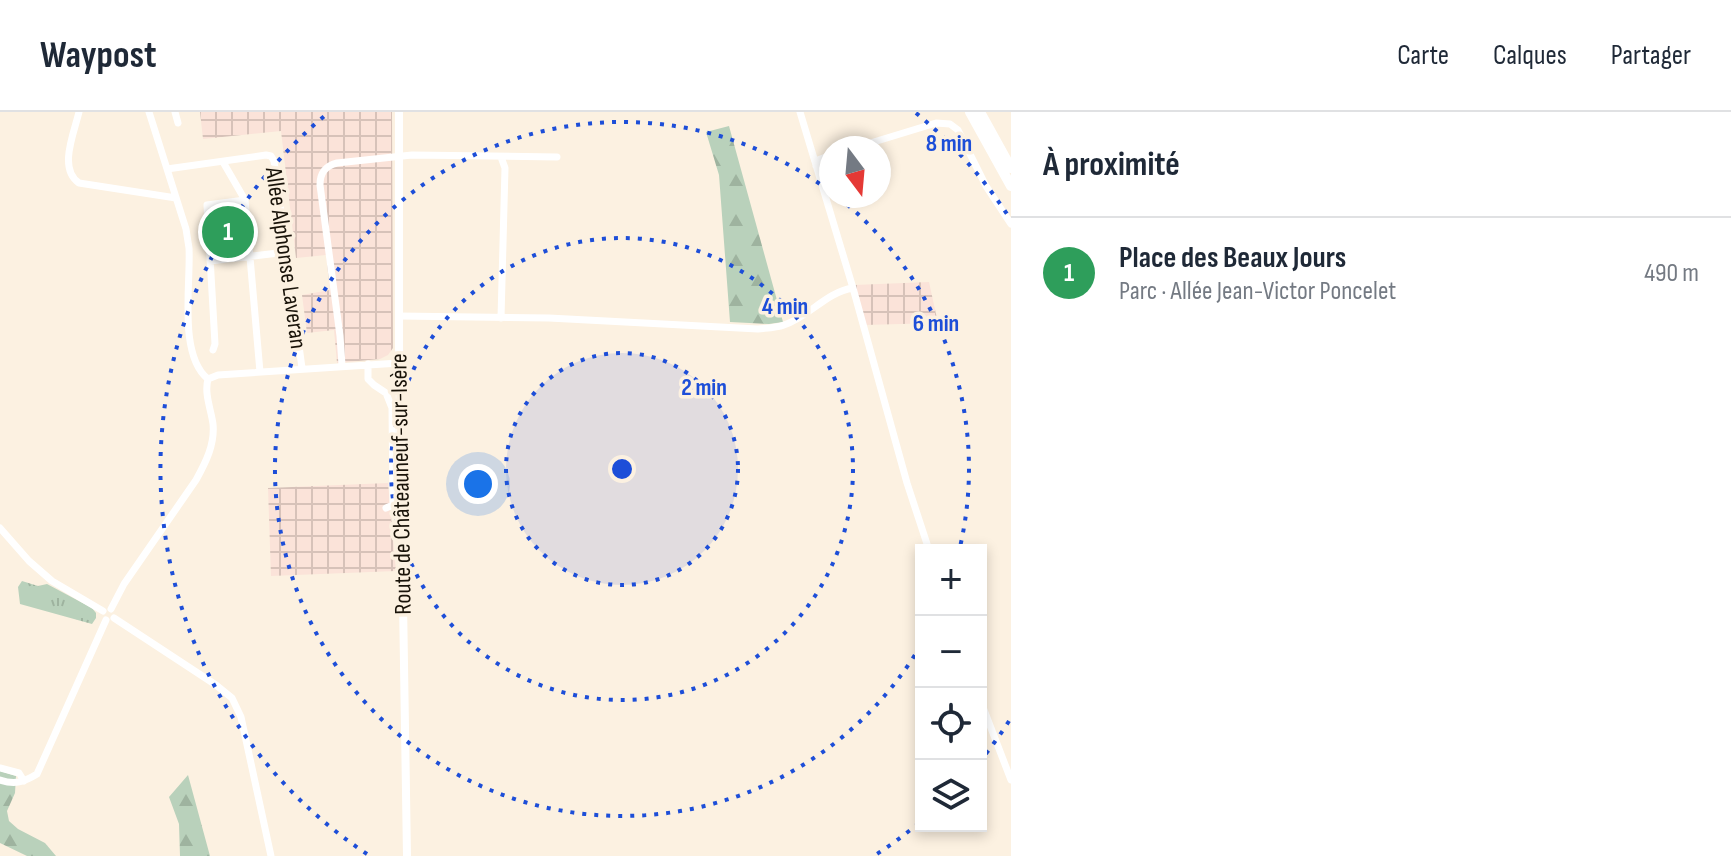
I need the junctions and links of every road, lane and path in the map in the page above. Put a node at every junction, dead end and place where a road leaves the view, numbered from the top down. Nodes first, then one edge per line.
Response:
1 (79, 112) edge
2 (149, 112) edge
3 (175, 112) edge
4 (399, 112) edge
5 (800, 112) edge
6 (970, 112) edge
7 (980, 112) edge
8 (178, 123) dead end
9 (891, 137) edge
10 (399, 156) junction
11 (501, 157) junction
12 (557, 157) dead end
13 (819, 160) edge
14 (223, 162) junction
15 (816, 166) junction
16 (1011, 168) edge
17 (167, 169) junction
18 (1011, 186) edge
19 (176, 198) junction
20 (245, 200) junction
21 (1011, 224) edge
22 (287, 252) junction
23 (250, 256) junction
24 (210, 261) junction
25 (853, 288) junction
26 (399, 316) junction
27 (501, 318) junction
28 (213, 350) dead end
29 (399, 363) junction
30 (368, 364) junction
31 (342, 365) junction
32 (302, 368) junction
33 (260, 372) junction
34 (208, 379) junction
35 (386, 508) dead end
36 (0, 528) edge
37 (927, 544) edge
38 (107, 610) junction
39 (110, 619) junction
40 (987, 718) edge
41 (0, 768) edge
42 (0, 780) edge
43 (1011, 780) edge
44 (24, 781) junction
45 (271, 856) edge
46 (407, 856) edge

1 - 19 street
2 - 17 street
3 - 8 street
4 - 10 main road, Route de Châteauneuf-sur-Isère
5 - 15 street
6 - 18 highway
7 - 16 highway
9 - 21 street
10 - 11 street
10 - 26 main road, Route de Châteauneuf-sur-Isère
10 - 31 street
11 - 12 street
11 - 27 street
13 - 15 street
14 - 17 street, Allée Alphonse Laveran
14 - 20 street
14 - 22 street, Allée Alphonse Laveran
15 - 25 street
17 - 19 street
19 - 34 street
20 - 23 street
20 - 24 street
22 - 23 street
22 - 32 street, Allée Alphonse Laveran
23 - 24 street
23 - 33 street
24 - 28 street
25 - 27 street
25 - 37 street
26 - 27 street
26 - 29 main road, Route de Châteauneuf-sur-Isère
29 - 30 street
29 - 46 main road, Route de Châteauneuf-sur-Isère
30 - 31 street
30 - 35 street
31 - 32 street
32 - 33 street
33 - 34 street
34 - 38 street
36 - 38 street
38 - 39 street
39 - 44 street
39 - 45 street
40 - 43 street
41 - 44 street
42 - 44 street

